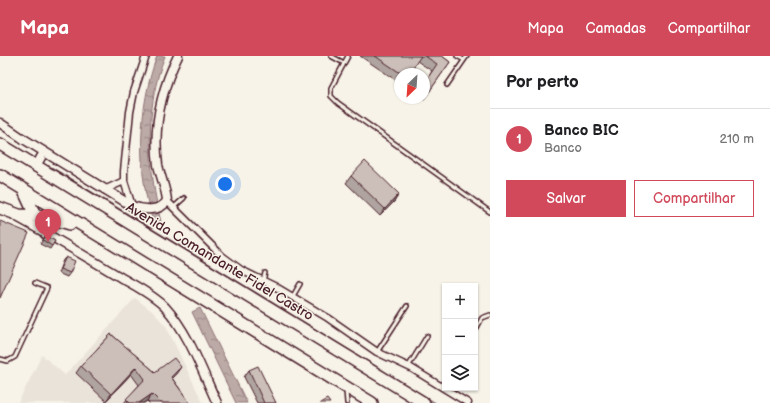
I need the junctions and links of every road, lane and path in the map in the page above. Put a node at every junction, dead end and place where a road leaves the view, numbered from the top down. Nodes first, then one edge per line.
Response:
1 (146, 56) edge
2 (178, 56) edge
3 (331, 56) edge
4 (348, 56) edge
5 (457, 56) edge
6 (467, 56) edge
7 (464, 60) junction
8 (344, 63) junction
9 (447, 85) dead end
10 (0, 123) edge
11 (0, 144) edge
12 (44, 152) junction
13 (36, 166) junction
14 (0, 175) edge
15 (124, 181) junction
16 (104, 190) junction
17 (25, 195) junction
18 (184, 198) dead end
19 (164, 204) junction
20 (132, 206) junction
21 (174, 207) junction
22 (0, 208) edge
23 (490, 212) edge
24 (11, 213) junction
25 (35, 216) junction
26 (46, 233) junction
27 (102, 238) junction
28 (265, 273) dead end
29 (263, 281) junction
30 (35, 283) dead end
31 (300, 284) dead end
32 (293, 297) junction
33 (407, 306) dead end
34 (490, 315) edge
35 (478, 325) edge
36 (427, 336) dead end
37 (377, 352) junction
38 (0, 359) edge
39 (408, 367) junction
40 (442, 386) edge
41 (346, 387) junction
42 (451, 391) edge
43 (216, 403) edge
44 (347, 403) edge
45 (372, 403) edge
46 (424, 403) edge
47 (468, 403) edge

1 - 15 street
2 - 19 street
3 - 8 lane
4 - 8 lane
5 - 7 lane
6 - 7 lane
7 - 9 lane
8 - 23 lane
10 - 12 street
11 - 13 highway, Avenida Comandante Fidel Castro
12 - 13 street
12 - 16 street
13 - 46 highway, Avenida Comandante Fidel Castro
14 - 17 highway
15 - 16 street
15 - 20 street
16 - 20 street
17 - 24 highway
17 - 25 highway
17 - 27 highway
18 - 21 lane
19 - 20 street
19 - 21 street
21 - 29 street
22 - 24 highway
22 - 26 street
24 - 25 highway
25 - 26 highway
25 - 27 highway
26 - 43 street
27 - 41 highway
28 - 29 lane
29 - 32 street
30 - 38 lane
31 - 32 lane
32 - 37 street
33 - 37 lane
34 - 35 lane
36 - 39 lane
37 - 39 street
39 - 40 street
41 - 44 lane
41 - 45 highway
42 - 47 street

